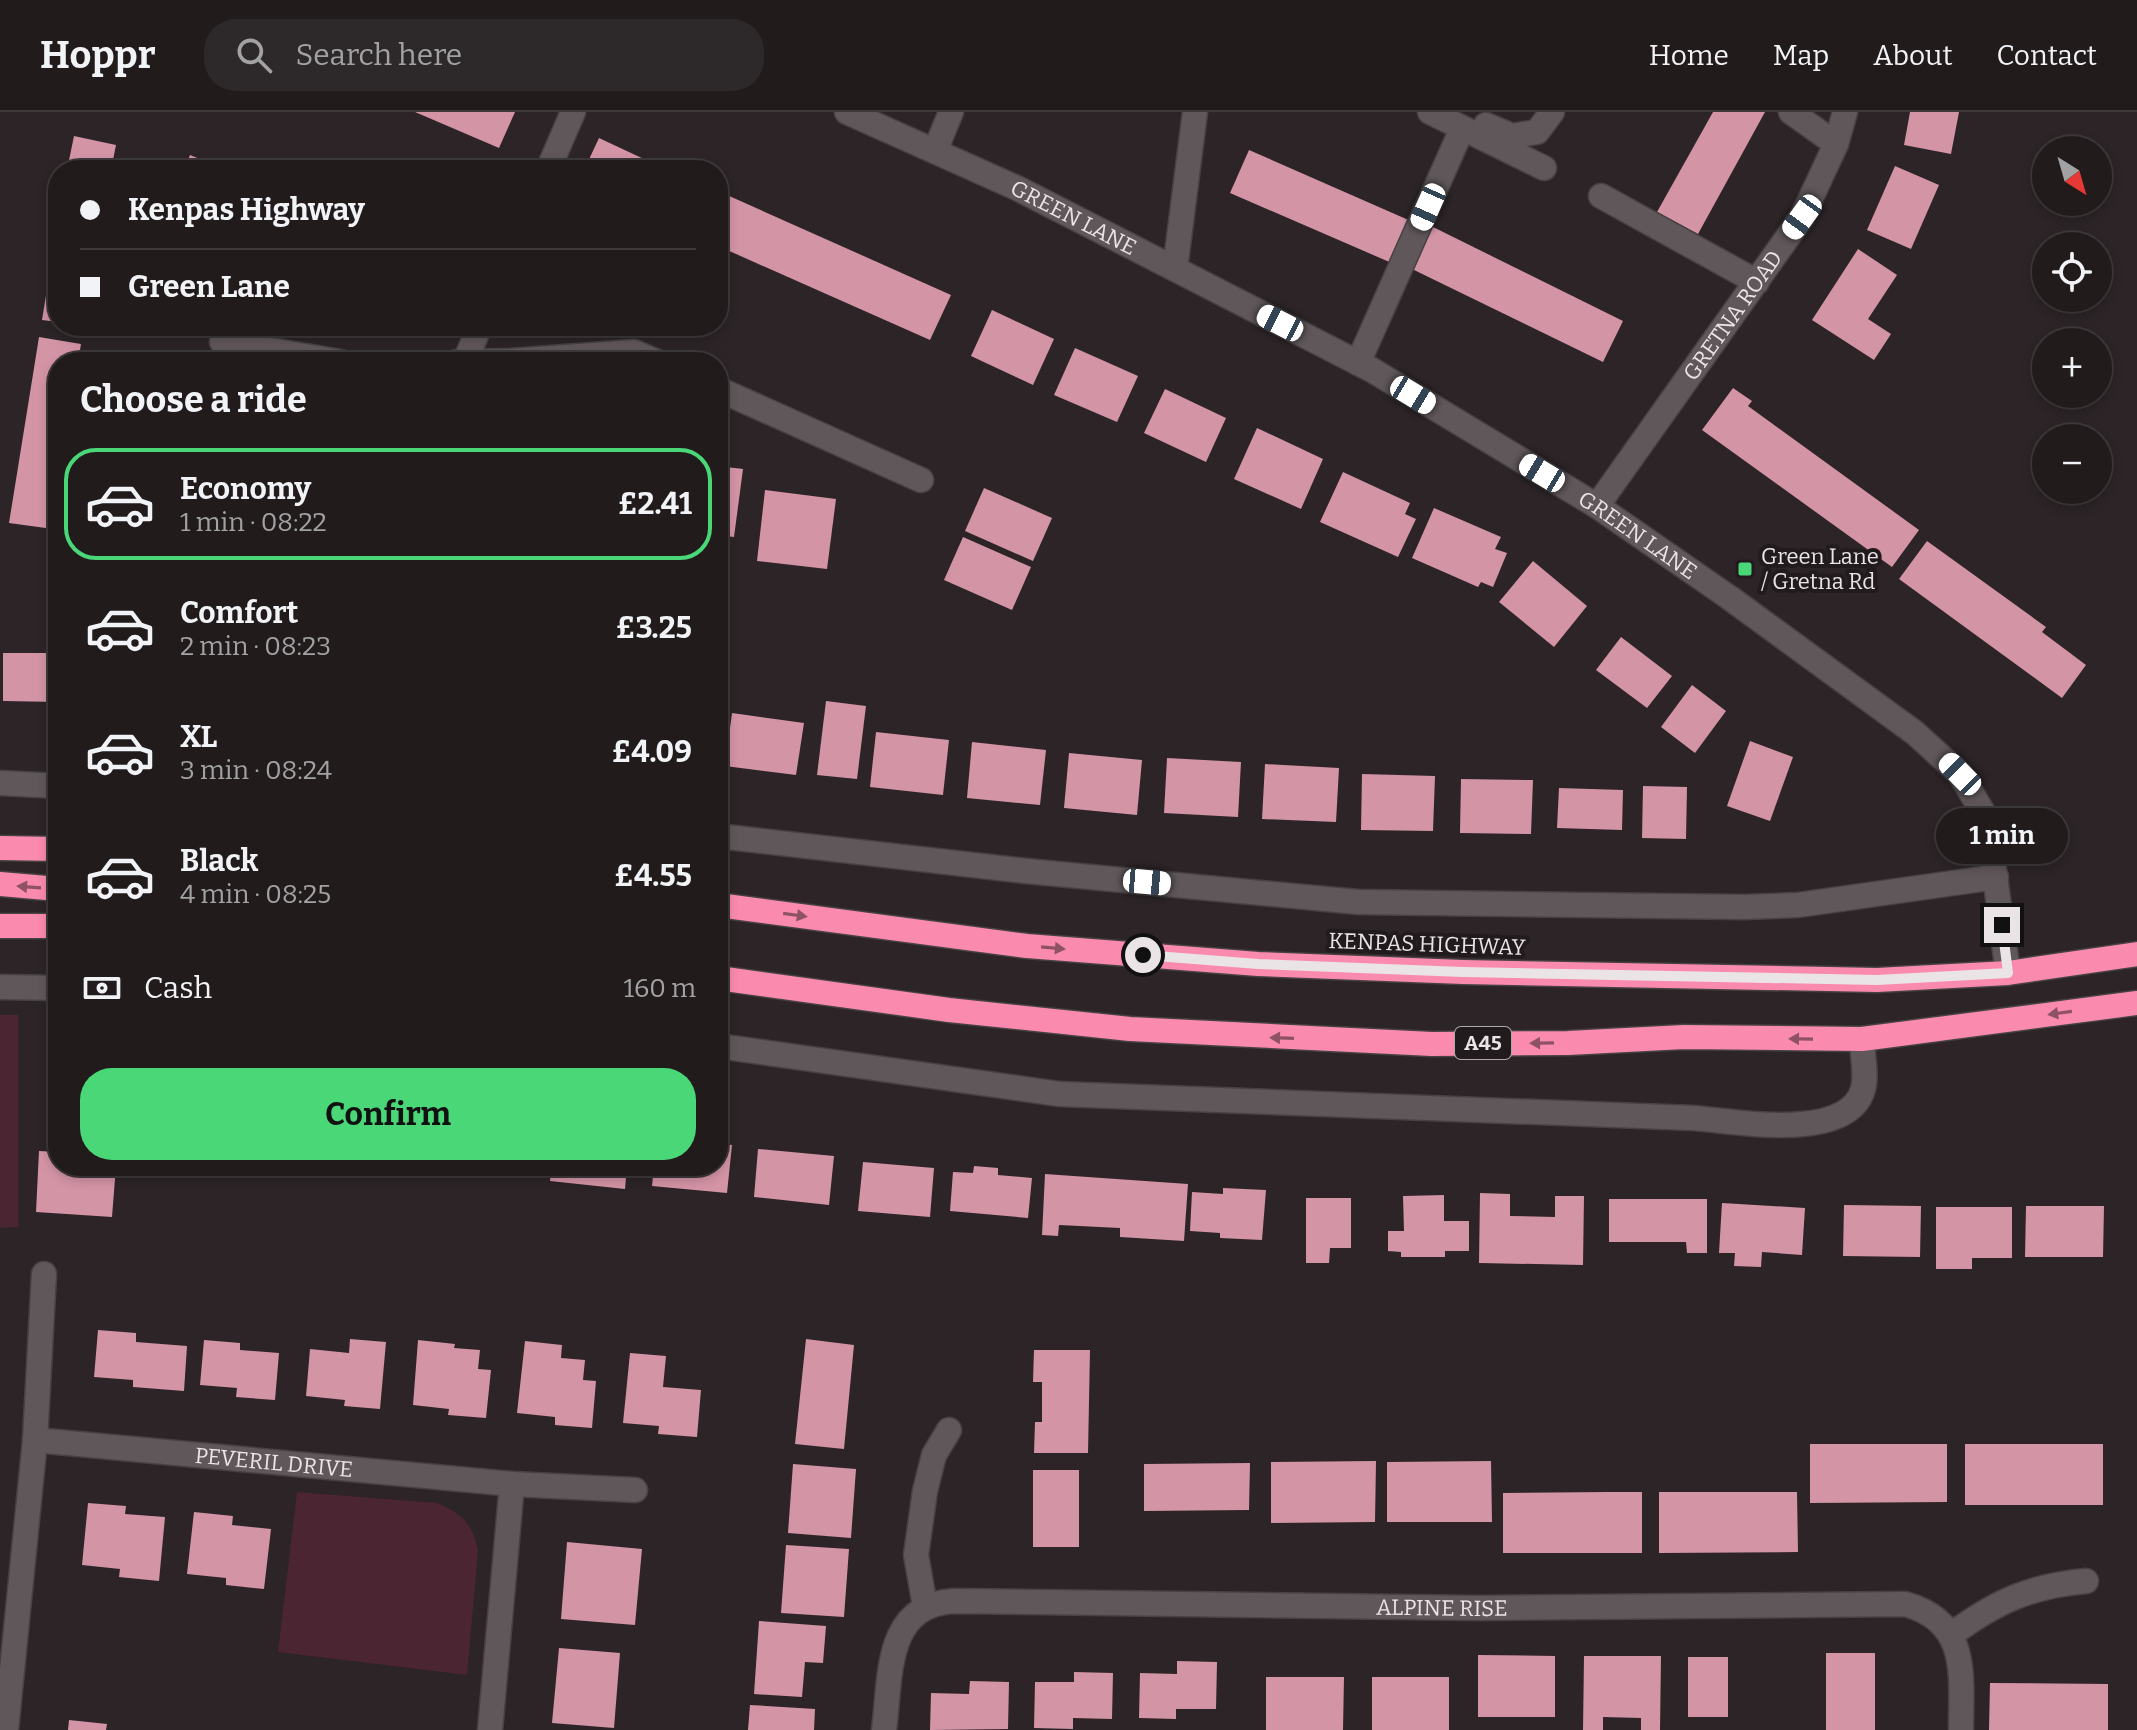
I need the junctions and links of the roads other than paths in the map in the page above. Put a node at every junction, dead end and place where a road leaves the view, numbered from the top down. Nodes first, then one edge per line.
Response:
1 (573, 112) edge
2 (847, 112) edge
3 (951, 112) edge
4 (1195, 112) edge
5 (1430, 112) edge
6 (1552, 112) edge
7 (1791, 112) edge
8 (1845, 112) edge
9 (1460, 120) edge
10 (1836, 144) junction
11 (935, 151) junction
12 (552, 160) edge
13 (1544, 168) dead end
14 (1601, 196) dead end
15 (1175, 269) junction
16 (1757, 282) junction
17 (222, 342) dead end
18 (282, 352) edge
19 (1358, 363) junction
20 (728, 393) edge
21 (921, 480) dead end
22 (1597, 506) junction
23 (0, 783) edge
24 (48, 785) edge
25 (728, 837) edge
26 (0, 848) edge
27 (48, 849) edge
28 (1996, 877) junction
29 (0, 884) edge
30 (48, 888) edge
31 (728, 906) edge
32 (0, 926) edge
33 (48, 926) edge
34 (2137, 954) edge
35 (2008, 973) junction
36 (728, 979) edge
37 (0, 987) edge
38 (48, 988) edge
39 (2137, 1003) edge
40 (1862, 1039) junction
41 (728, 1047) edge
42 (44, 1274) dead end
43 (949, 1430) dead end
44 (35, 1440) junction
45 (512, 1484) junction
46 (635, 1490) dead end
47 (2086, 1581) dead end
48 (925, 1606) junction
49 (1951, 1635) junction
50 (6, 1730) edge
51 (490, 1730) edge
52 (884, 1730) edge
53 (1961, 1730) edge

1 - 12 street
2 - 11 street, GREEN LANE
3 - 11 street
4 - 15 street
5 - 9 street
6 - 9 street
7 - 10 street
8 - 10 street, GRETNA ROAD
9 - 13 street
9 - 19 street
10 - 16 street, GRETNA ROAD
11 - 15 street, GREEN LANE
14 - 16 street
15 - 19 street, GREEN LANE
16 - 22 street, GRETNA ROAD
17 - 18 street
19 - 22 street, GREEN LANE
20 - 21 street
22 - 28 street, GREEN LANE
23 - 24 street
25 - 28 street
26 - 27 highway
28 - 35 street, GREEN LANE
30 -> 29 highway
31 -> 35 highway, KENPAS HIGHWAY
32 - 33 highway
34 - 35 highway, KENPAS HIGHWAY
40 -> 36 highway, A45
37 - 38 street
39 -> 40 highway, A45
40 - 41 street
42 - 44 street
43 - 48 street
44 - 45 street, PEVERIL DRIVE
44 - 50 street
45 - 46 street, PEVERIL DRIVE
45 - 51 street
47 - 49 street
48 - 49 street, ALPINE RISE
48 - 52 street
49 - 53 street

